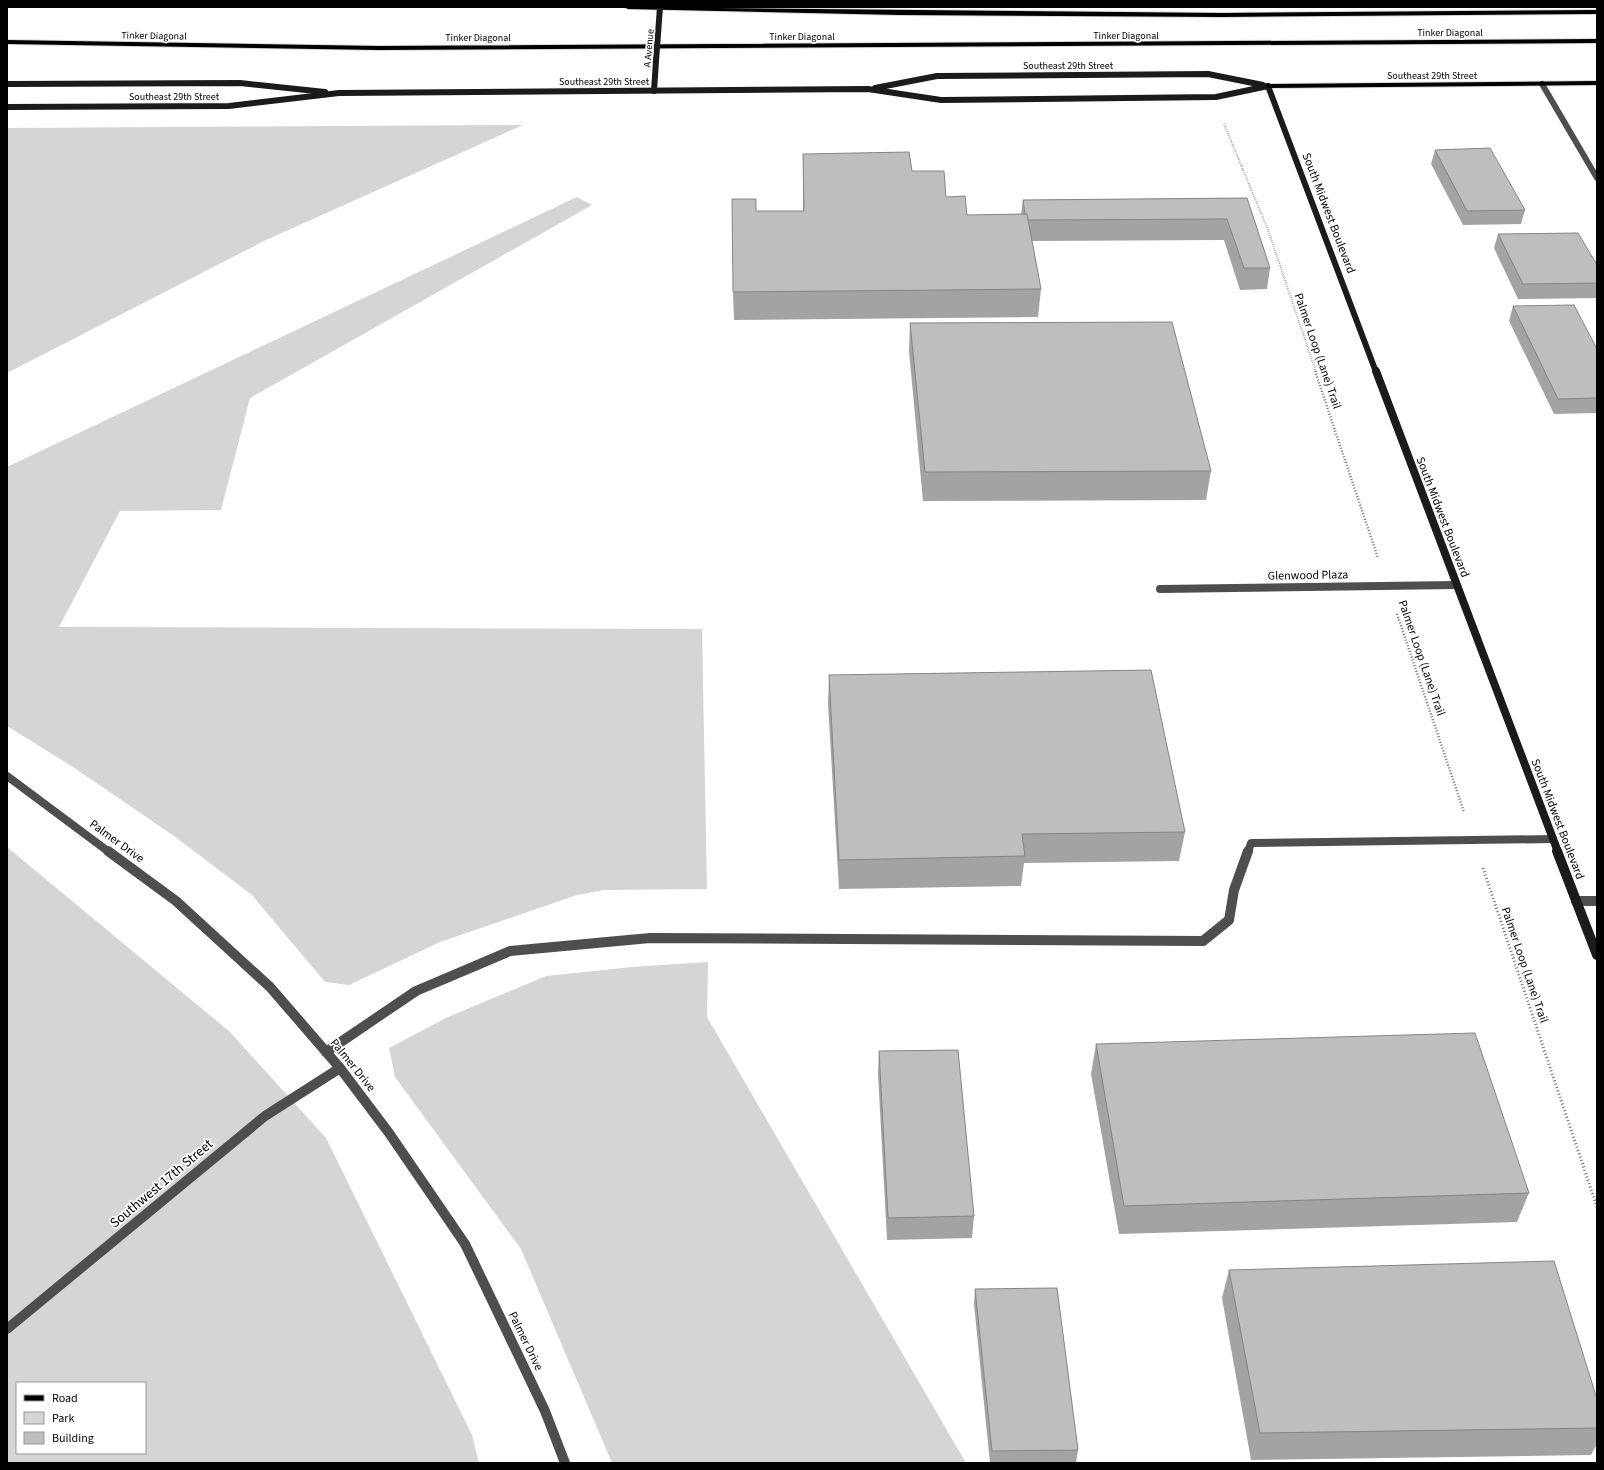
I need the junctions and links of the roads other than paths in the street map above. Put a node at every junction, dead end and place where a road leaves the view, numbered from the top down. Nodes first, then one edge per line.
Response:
1 (628, 7) edge
2 (660, 7) edge
3 (1597, 12) edge
4 (1597, 41) edge
5 (7, 42) edge
6 (1597, 83) edge
7 (7, 84) edge
8 (1542, 84) junction
9 (1268, 86) junction
10 (868, 89) junction
11 (654, 91) junction
12 (340, 93) junction
13 (7, 107) edge
14 (1597, 178) edge
15 (1456, 585) junction
16 (1160, 589) dead end
17 (7, 776) edge
18 (1553, 839) junction
19 (1597, 901) edge
20 (1576, 902) junction
21 (1597, 955) edge
22 (326, 1052) junction
23 (340, 1068) junction
24 (7, 1329) edge
25 (565, 1463) edge

1 - 3 highway, Tinker Diagonal
2 - 11 main road, A Avenue, bridge
4 - 5 highway, Tinker Diagonal
6 - 8 main road, Southeast 29th Street
7 - 12 main road, Southeast 29th Street
8 - 9 main road, Southeast 29th Street
8 - 14 street
9 - 10 main road, Southeast 29th Street
9 - 10 main road, Southeast 29th Street
9 - 15 main road, South Midwest Boulevard
10 - 11 main road, Southeast 29th Street
11 - 12 main road, Southeast 29th Street
12 - 13 main road, Southeast 29th Street
15 - 16 street, Glenwood Plaza
15 - 18 main road, South Midwest Boulevard
17 - 22 street, Palmer Drive
18 - 20 main road, South Midwest Boulevard
18 - 22 street
19 - 20 street
20 - 21 main road, South Midwest Boulevard
22 - 23 street, Palmer Drive
23 - 24 street, Southwest 17th Street
23 - 25 street, Palmer Drive

